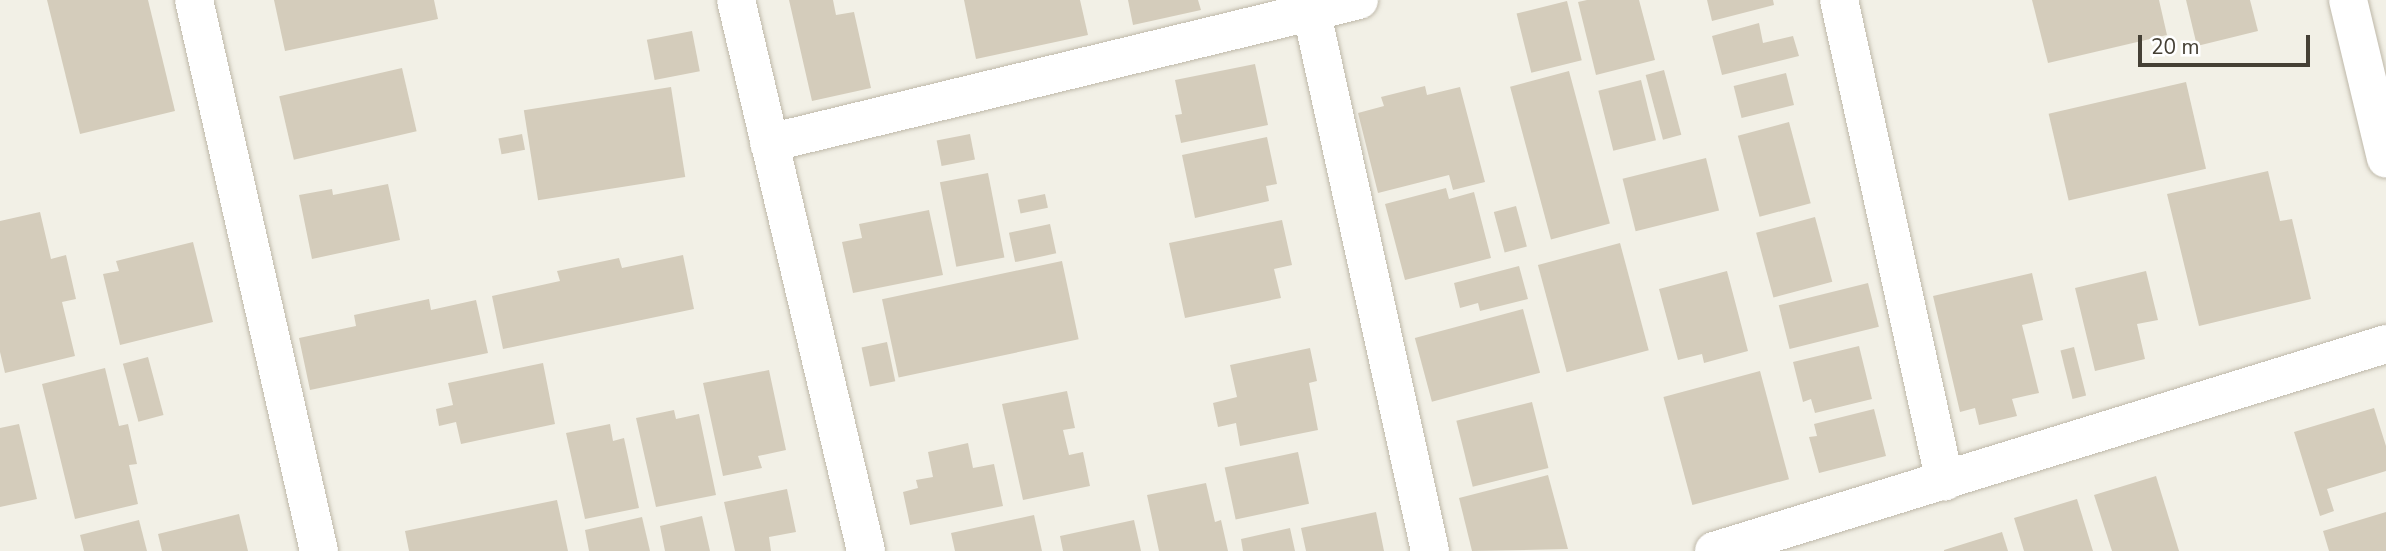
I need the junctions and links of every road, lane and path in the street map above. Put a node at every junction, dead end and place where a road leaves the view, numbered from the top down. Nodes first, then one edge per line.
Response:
1 (194, 0) edge
2 (736, 0) edge
3 (1359, 0) edge
4 (1839, 0) edge
5 (2348, 0) edge
6 (1310, 5) edge
7 (769, 143) junction
8 (2386, 158) edge
9 (2386, 344) edge
10 (1945, 481) junction
11 (319, 551) edge
12 (866, 551) edge
13 (1430, 551) edge
14 (1714, 551) edge

1 - 11 street
2 - 7 street
3 - 6 street
4 - 10 street
5 - 8 street
6 - 7 street
6 - 13 street
7 - 12 street
9 - 10 street
10 - 14 street

